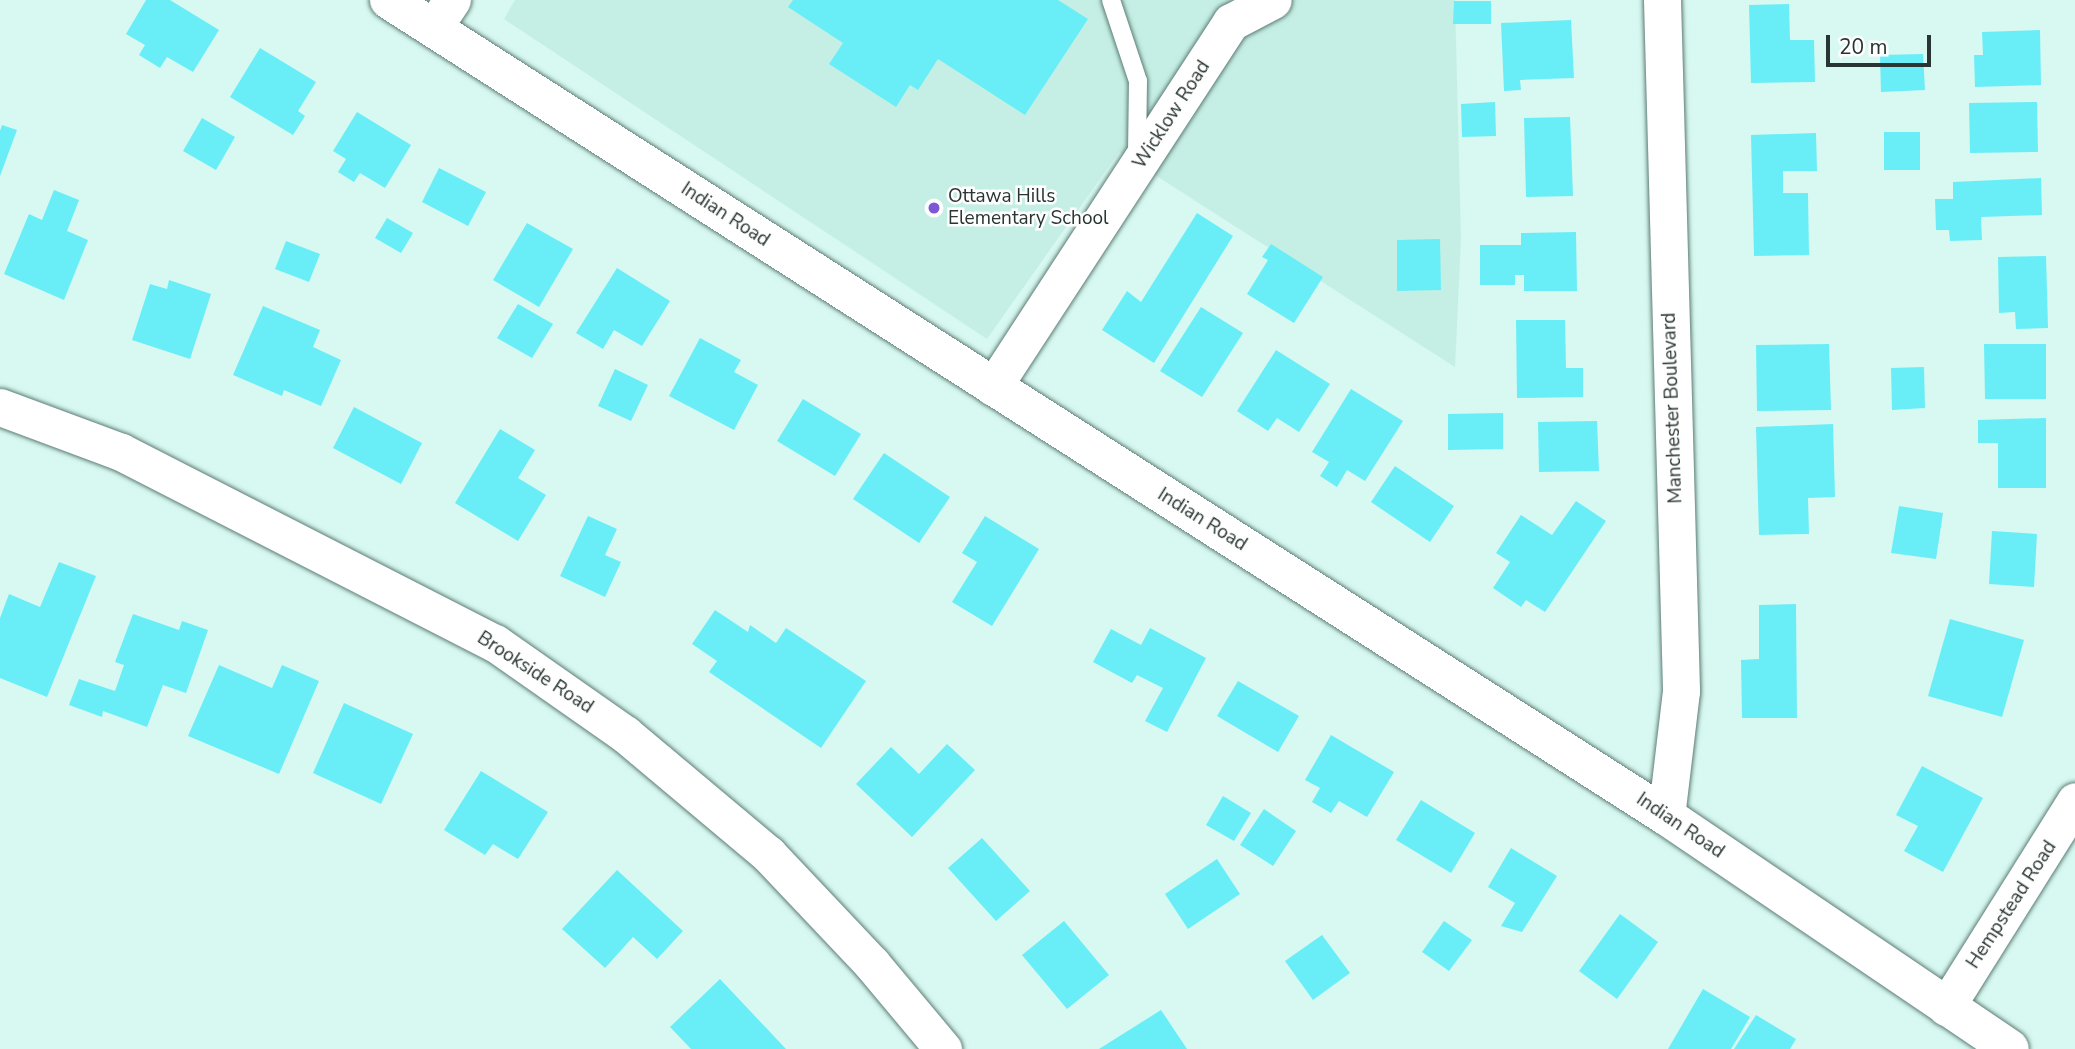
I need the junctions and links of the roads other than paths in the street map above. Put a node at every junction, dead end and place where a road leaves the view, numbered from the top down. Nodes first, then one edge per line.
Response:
1 (389, 0) edge
2 (1111, 0) edge
3 (1273, 0) edge
4 (1662, 0) edge
5 (443, 14) edge
6 (1137, 168) junction
7 (993, 387) junction
8 (0, 407) edge
9 (2075, 801) edge
10 (1665, 816) junction
11 (1946, 1007) junction
12 (943, 1049) edge
13 (2010, 1049) edge

1 - 5 street, Indian Road
2 - 6 lane
3 - 6 street, Wicklow Road
4 - 10 street, Manchester Boulevard
5 - 7 street, Indian Road
6 - 7 street, Wicklow Road
7 - 10 street, Indian Road
8 - 12 street, Brookside Road
9 - 11 street, Hempstead Road
10 - 11 street, Indian Road
11 - 13 street, Indian Road

